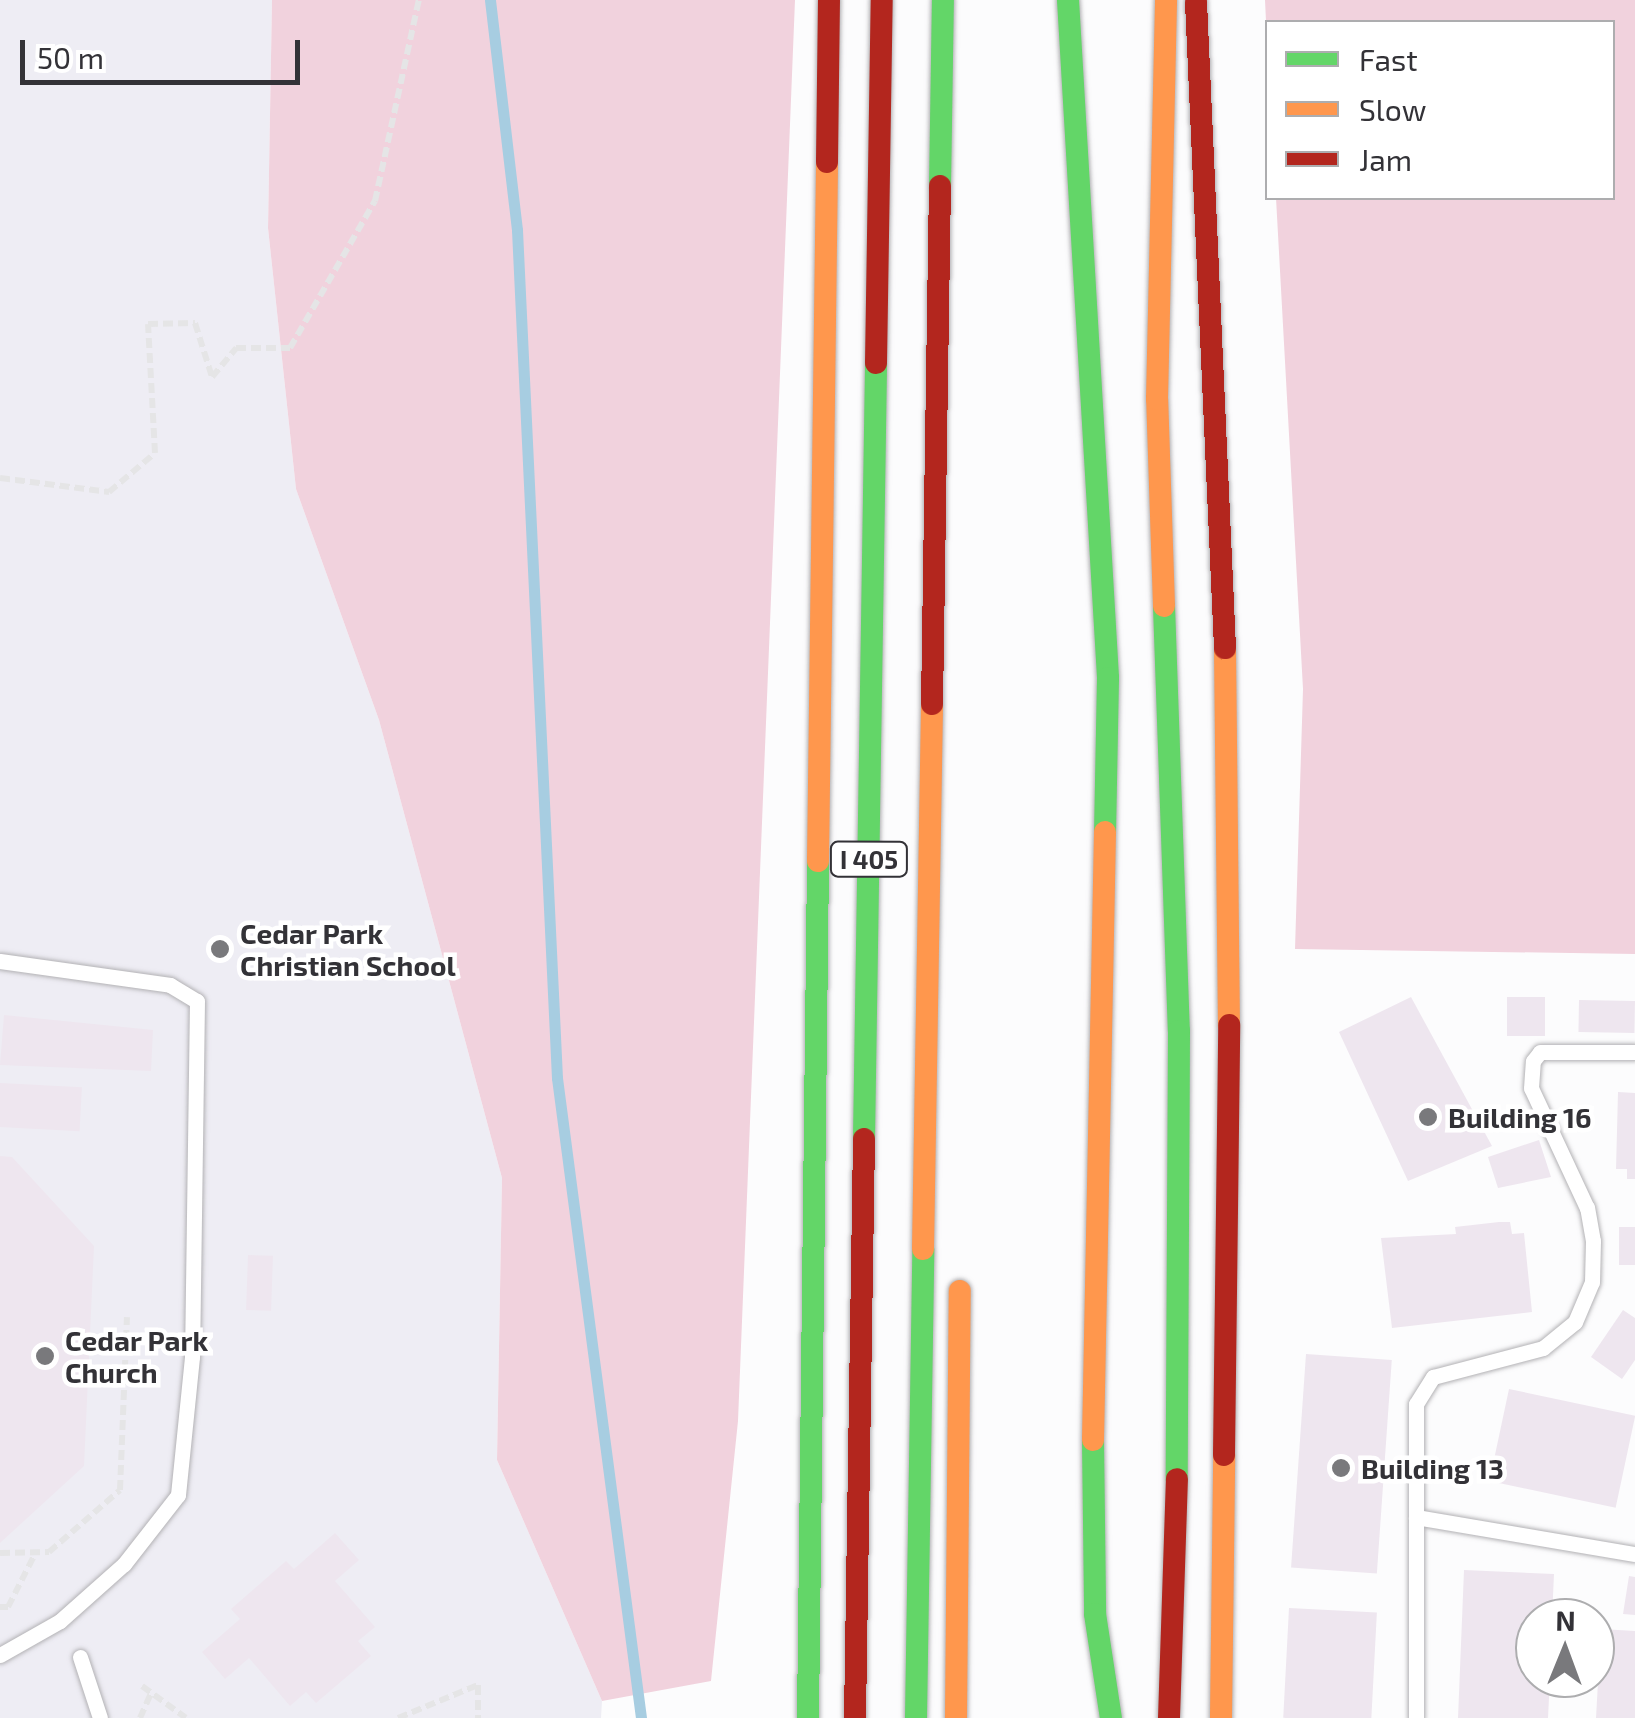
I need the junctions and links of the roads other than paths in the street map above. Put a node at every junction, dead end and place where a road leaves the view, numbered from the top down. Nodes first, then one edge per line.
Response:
1 (828, 0) edge
2 (882, 0) edge
3 (943, 0) edge
4 (1068, 0) edge
5 (1166, 0) edge
6 (1196, 0) edge
7 (0, 961) edge
8 (1635, 1052) edge
9 (961, 1265) dead end
10 (812, 1508) junction
11 (1416, 1518) junction
12 (1635, 1554) edge
13 (0, 1655) edge
14 (80, 1656) dead end
15 (100, 1718) edge
16 (794, 1718) edge
17 (808, 1718) edge
18 (855, 1718) edge
19 (916, 1718) edge
20 (956, 1718) edge
21 (1111, 1718) edge
22 (1169, 1718) edge
23 (1220, 1718) edge
24 (1416, 1718) edge

1 - 10 highway, I 405
2 - 18 highway, I 405
3 - 19 highway, I 405
4 - 21 highway
5 - 22 highway
6 - 23 highway
7 - 13 lane
8 - 11 lane
9 - 20 highway
10 - 16 highway
10 - 17 highway, I 405
11 - 12 lane
11 - 24 lane
14 - 15 lane

